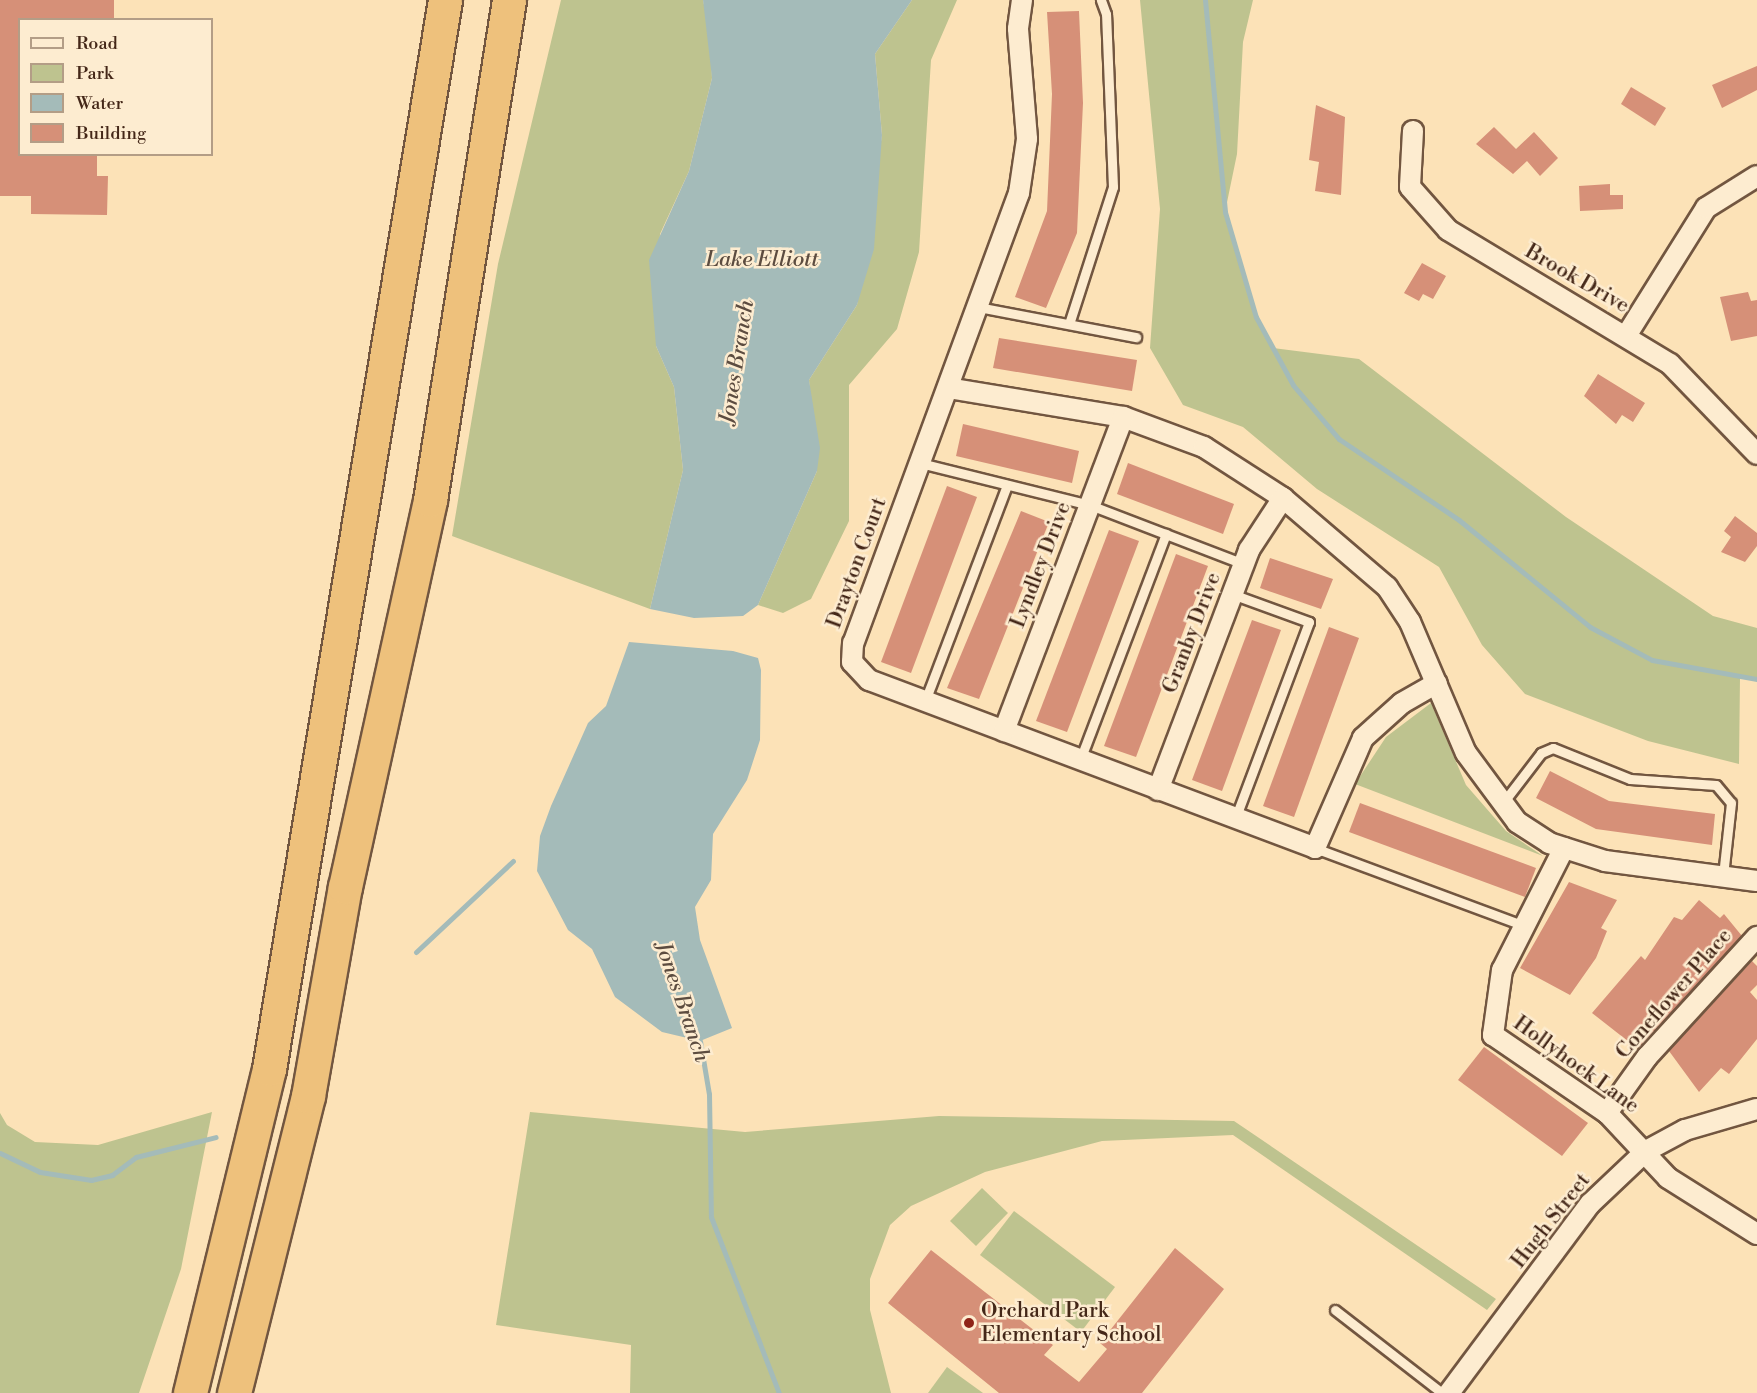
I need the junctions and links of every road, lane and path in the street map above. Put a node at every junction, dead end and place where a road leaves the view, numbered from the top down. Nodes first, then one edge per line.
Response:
1 (445, 0) edge
2 (509, 0) edge
3 (1022, 0) edge
4 (1101, 0) edge
5 (518, 32) dead end
6 (488, 131) junction
7 (1413, 131) dead end
8 (1757, 176) edge
9 (978, 307) junction
10 (1070, 324) junction
11 (1626, 336) junction
12 (1136, 337) dead end
13 (948, 388) junction
14 (1123, 417) junction
15 (1757, 454) edge
16 (920, 463) junction
17 (1007, 485) junction
18 (1283, 498) junction
19 (1090, 505) junction
20 (1166, 534) junction
21 (1244, 564) junction
22 (1232, 594) junction
23 (1437, 682) junction
24 (925, 701) junction
25 (1004, 731) junction
26 (1080, 760) junction
27 (1158, 790) junction
28 (1502, 804) junction
29 (1234, 819) junction
30 (1316, 848) junction
31 (1564, 848) junction
32 (1723, 876) junction
33 (1757, 881) edge
34 (1525, 926) junction
35 (1757, 938) edge
36 (1757, 1109) edge
37 (1607, 1113) junction
38 (1646, 1151) junction
39 (1757, 1234) edge
40 (1335, 1310) dead end
41 (190, 1393) edge
42 (234, 1393) edge
43 (1442, 1393) edge
44 (1449, 1393) edge

1 - 41 highway
2 - 6 highway
3 - 9 street, Drayton Court
4 - 10 lane
5 - 6 lane
6 - 42 highway
7 - 11 street, Brook Drive
8 - 11 street
9 - 10 lane
9 - 13 street, Drayton Court
10 - 12 lane
11 - 15 street, Brook Drive
13 - 14 street
13 - 16 street, Drayton Court
14 - 18 street
14 - 19 street, Lyndley Drive
16 - 17 lane
16 - 24 street, Drayton Court
17 - 19 lane
17 - 24 lane
18 - 21 street, Granby Drive
18 - 23 street
19 - 20 lane
19 - 25 street, Lyndley Drive
20 - 21 lane
20 - 26 lane
21 - 22 street, Granby Drive
22 - 27 street, Granby Drive
22 - 29 lane
23 - 28 street
23 - 30 street
24 - 25 street, Drayton Court
25 - 26 street, Drayton Court
26 - 27 street, Drayton Court
27 - 29 street, Drayton Court
28 - 31 street
28 - 32 lane
29 - 30 street, Drayton Court
30 - 34 lane
31 - 32 street
31 - 34 street, Hollyhock Lane
32 - 33 street
34 - 37 street, Hollyhock Lane
35 - 37 street, Coneflower Place
36 - 38 street, Hugh Street
37 - 38 street, Hollyhock Lane
38 - 39 street, Hollyhock Lane
38 - 44 street, Hugh Street
40 - 43 lane

